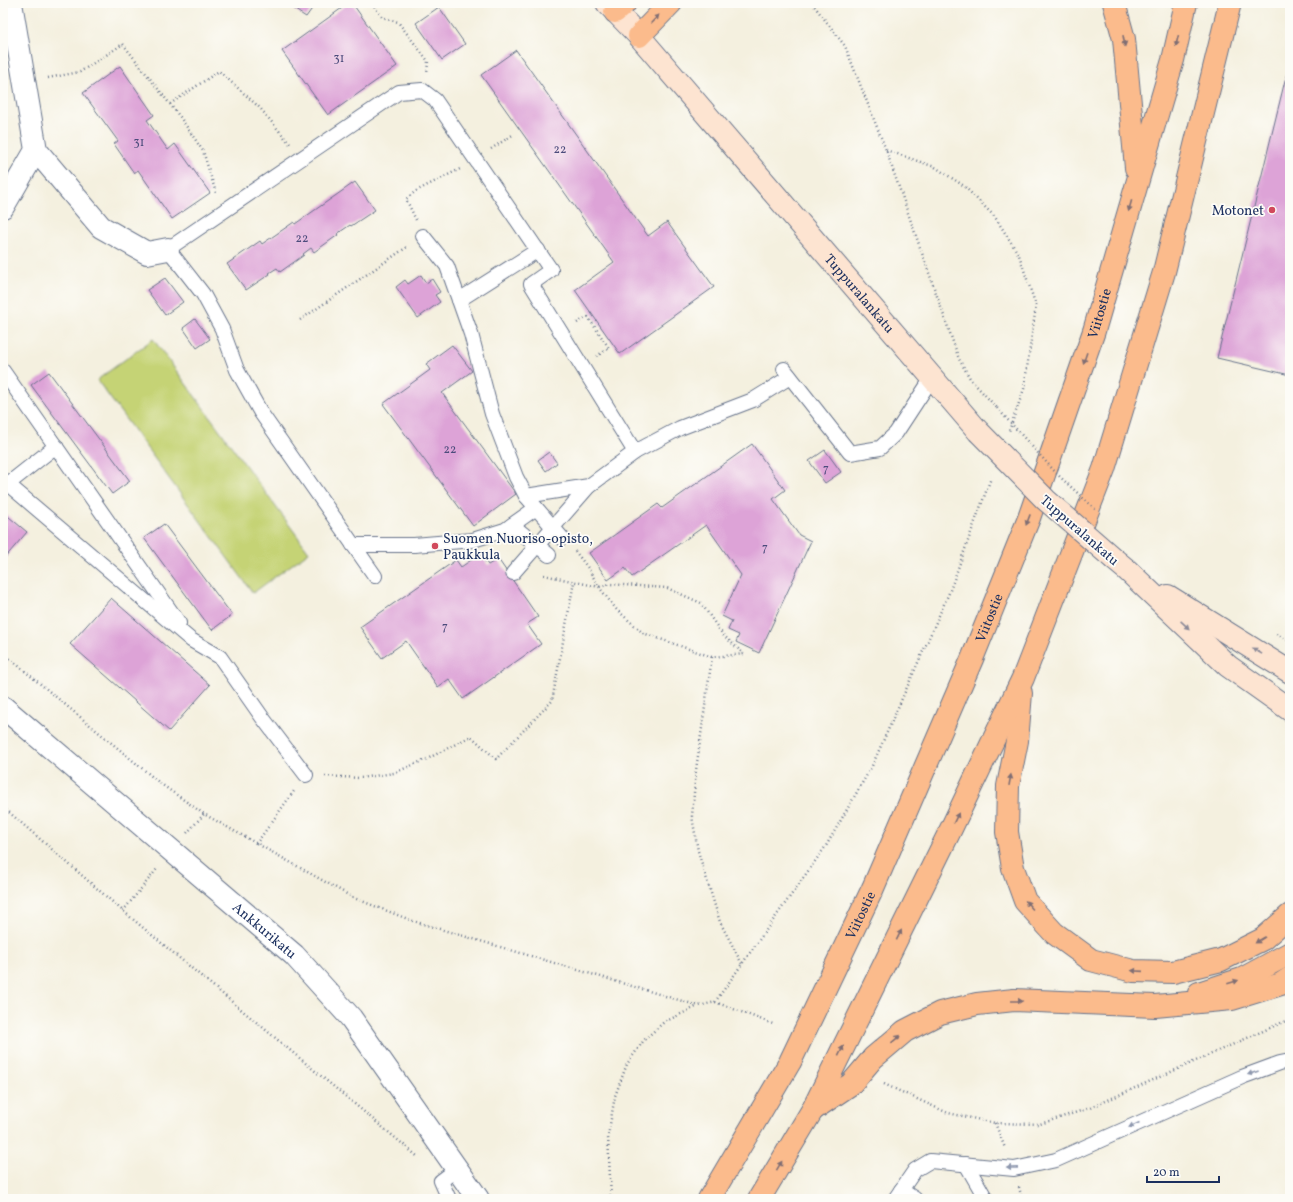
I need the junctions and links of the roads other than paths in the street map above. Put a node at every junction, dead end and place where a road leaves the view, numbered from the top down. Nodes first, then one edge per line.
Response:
1 (11, 3) edge
2 (671, 3) edge
3 (1114, 3) edge
4 (1186, 3) edge
5 (1230, 3) edge
6 (616, 6) edge
7 (639, 36) junction
8 (36, 150) junction
9 (1138, 181) junction
10 (5, 200) edge
11 (423, 236) road end
12 (168, 249) junction
13 (538, 250) junction
14 (459, 300) junction
15 (3, 371) edge
16 (932, 378) junction
17 (56, 446) junction
18 (635, 452) junction
19 (6, 482) edge
20 (590, 486) junction
21 (526, 496) junction
22 (536, 508) junction
23 (512, 525) junction
24 (557, 533) junction
25 (353, 544) junction
26 (538, 545) junction
27 (550, 555) road end
28 (1121, 565) junction
29 (513, 572) dead end
30 (375, 576) dead end
31 (191, 640) junction
32 (1290, 672) edge
33 (1023, 678) junction
34 (3, 707) edge
35 (1290, 710) edge
36 (306, 775) road end
37 (1290, 915) edge
38 (1290, 953) edge
39 (1290, 978) edge
40 (1156, 1006) junction
41 (1290, 1062) edge
42 (813, 1109) junction
43 (966, 1164) junction
44 (449, 1175) junction
45 (898, 1195) edge
46 (449, 1199) edge
47 (478, 1199) edge
48 (709, 1199) edge
49 (759, 1199) edge
50 (915, 1199) edge
51 (986, 1199) edge

1 - 8 street
7 -> 2 highway
3 -> 9 highway
4 -> 9 highway, Viitostie
5 - 33 highway
6 - 7 street, Tuppuralankatu
7 - 16 street, Tuppuralankatu
8 - 10 street
8 - 12 street
9 -> 48 highway, Viitostie
11 - 14 lane
12 - 13 lane
12 - 25 lane
13 - 14 lane
13 - 18 lane
14 - 21 lane
15 - 17 lane
16 - 18 lane
16 - 28 street, Tuppuralankatu, bridge
17 - 19 lane
17 - 31 lane
18 - 20 lane
19 - 31 lane
20 - 21 lane
20 - 24 lane
21 - 22 lane
22 - 23 lane
22 - 24 lane
23 - 25 lane
23 - 26 lane
24 - 26 lane
25 - 30 lane
26 - 27 lane
26 - 29 lane
32 -> 28 street, Tuppuralankatu
28 -> 35 street, Tuppuralankatu
31 - 36 lane
37 -> 33 highway
42 -> 33 highway
34 - 44 street, Ankkurikatu
40 -> 38 highway
39 - 40 highway
42 -> 40 highway
41 -> 43 lane
49 -> 42 highway
43 - 45 lane
43 - 51 lane
44 - 46 lane
44 - 47 street, Ankkurikatu
45 - 50 lane

